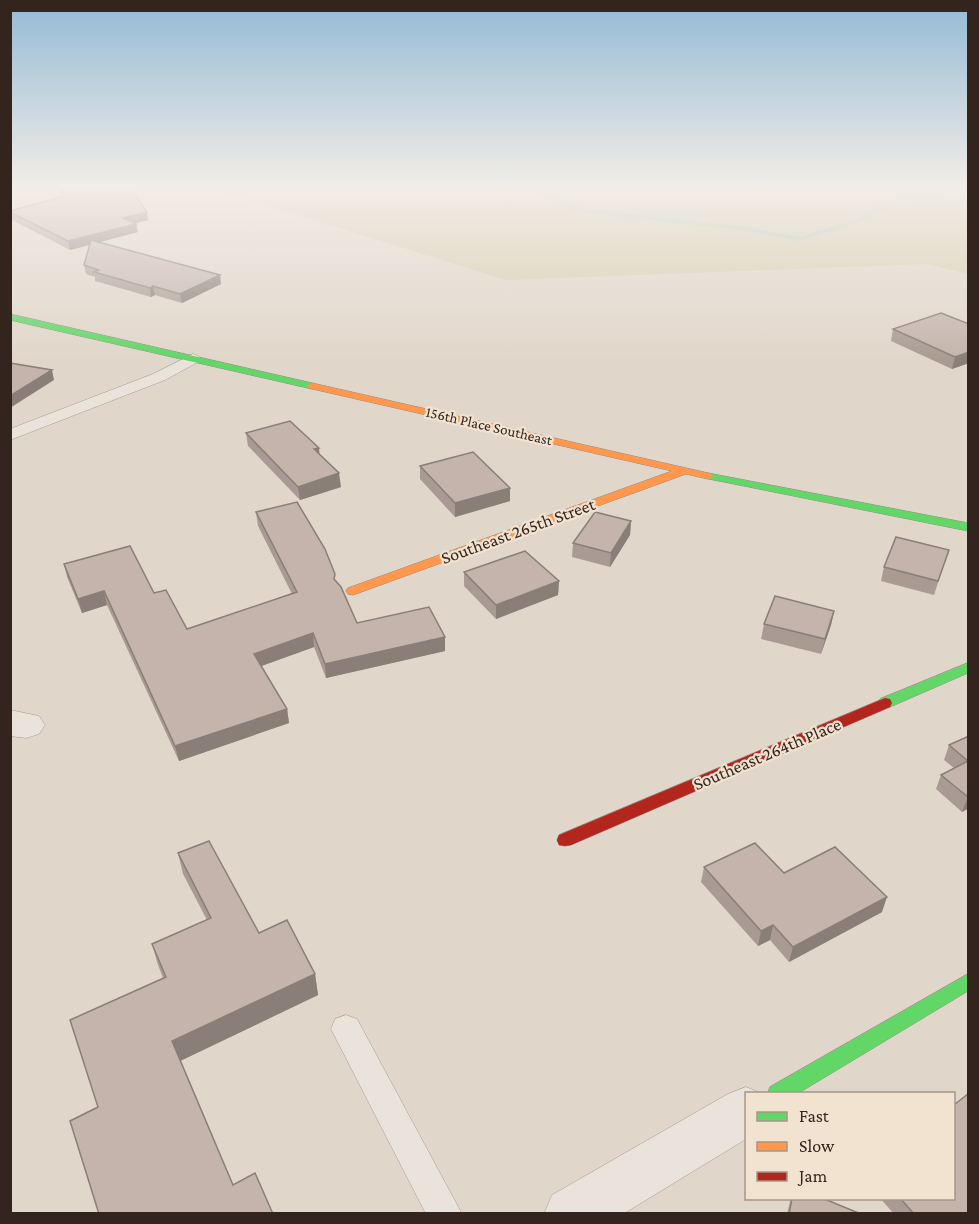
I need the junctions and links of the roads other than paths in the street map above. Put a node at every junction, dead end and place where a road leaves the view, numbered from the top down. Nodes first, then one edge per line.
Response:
1 (10, 317) edge
2 (193, 358) junction
3 (10, 435) edge
4 (684, 471) junction
5 (969, 527) edge
6 (353, 591) dead end
7 (969, 668) edge
8 (565, 840) dead end
9 (969, 982) edge
10 (346, 1029) dead end
11 (780, 1092) edge
12 (745, 1113) edge
13 (445, 1214) edge
14 (571, 1214) edge

1 - 2 street, 156th Place Southeast
2 - 3 lane
2 - 4 street, 156th Place Southeast
4 - 5 street, 156th Place Southeast
4 - 6 street, Southeast 265th Street
7 - 8 street, Southeast 264th Place
9 - 11 street
10 - 13 lane
12 - 14 street

